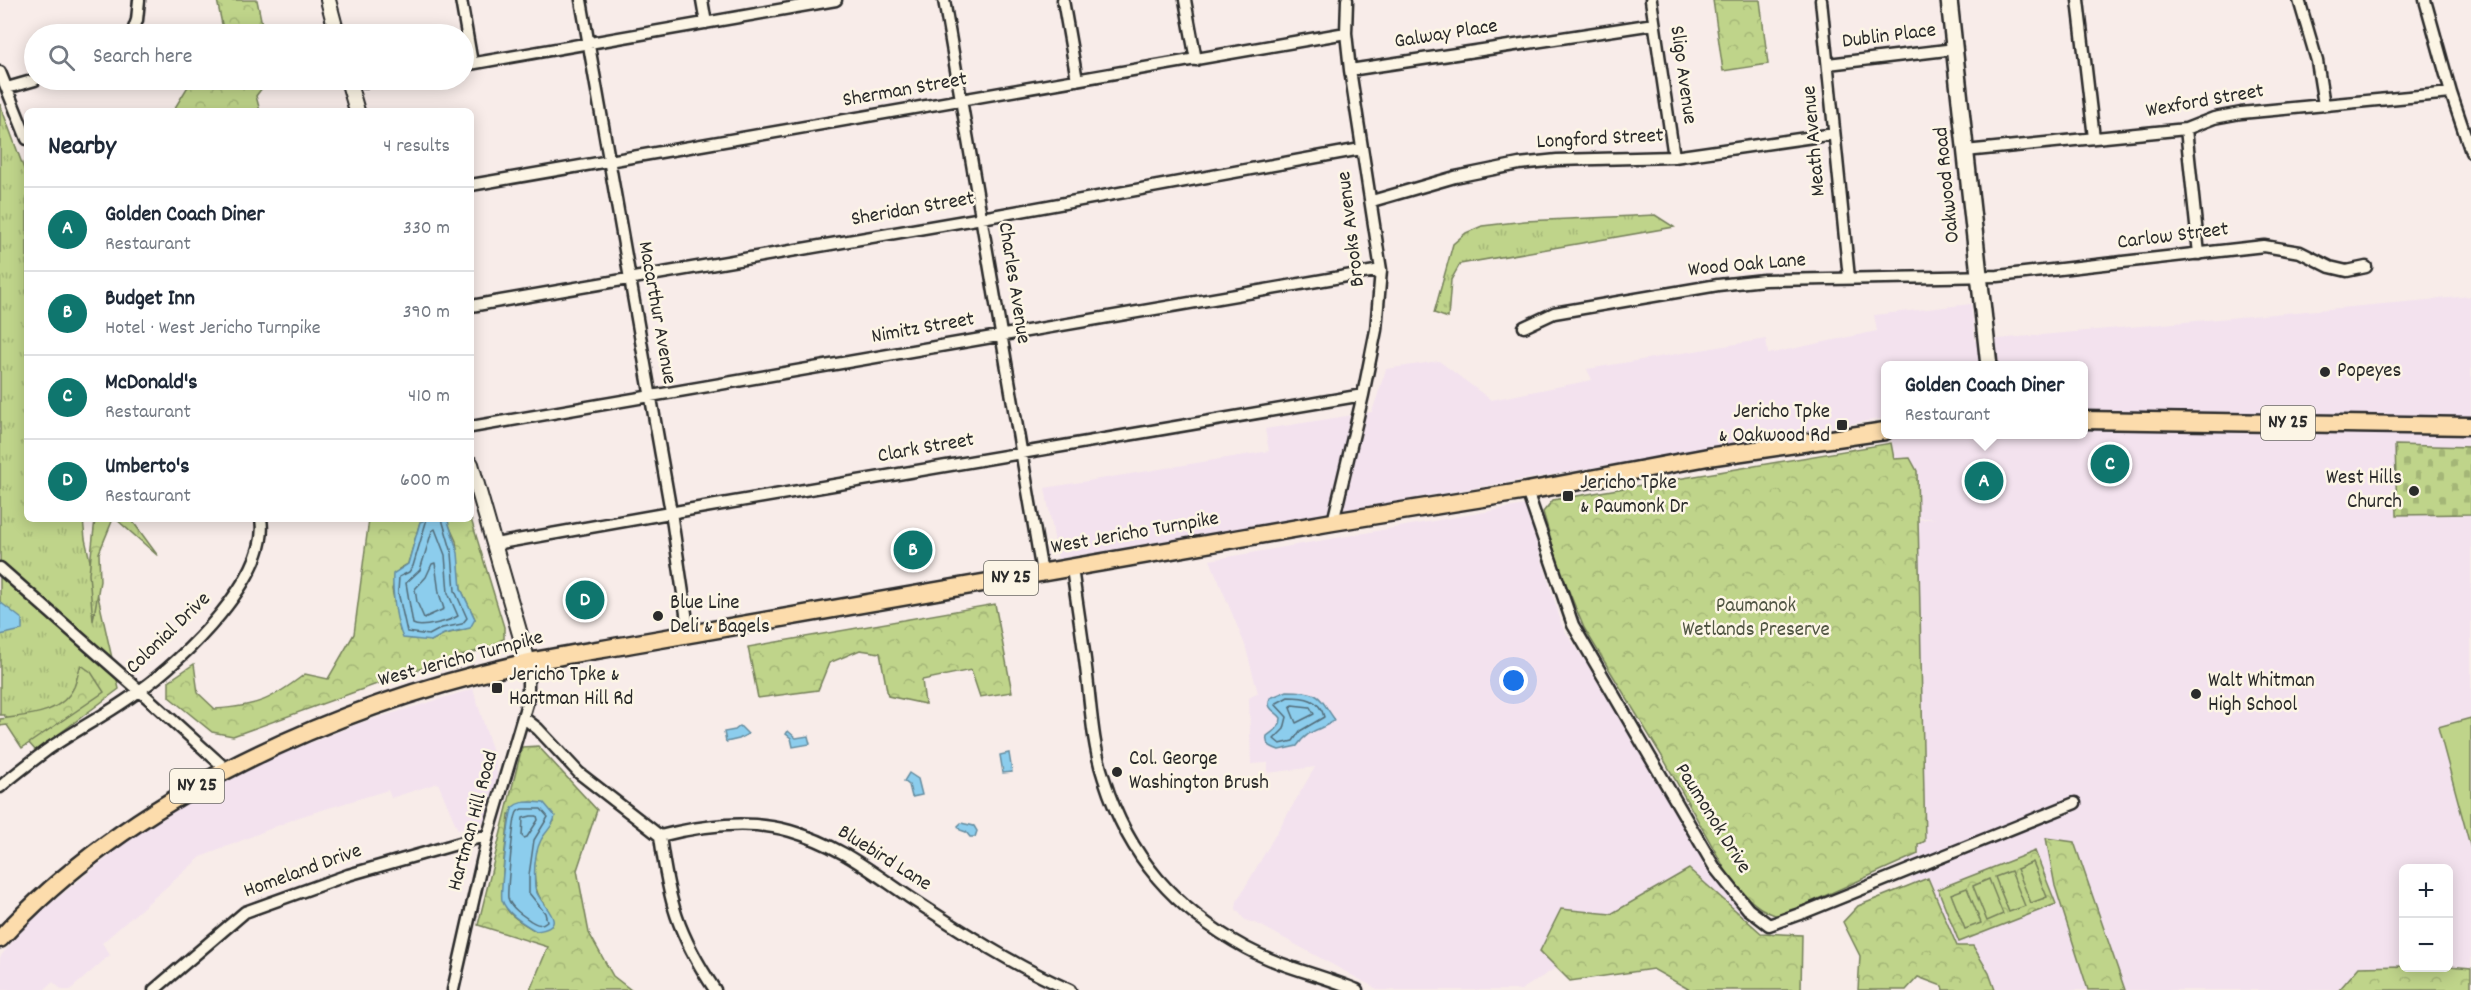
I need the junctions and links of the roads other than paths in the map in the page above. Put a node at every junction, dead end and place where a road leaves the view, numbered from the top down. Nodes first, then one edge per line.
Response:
1 (139, 0) edge
2 (328, 0) edge
3 (461, 0) edge
4 (581, 0) edge
5 (702, 0) edge
6 (837, 0) edge
7 (944, 0) edge
8 (1063, 0) edge
9 (1185, 0) edge
10 (1347, 0) edge
11 (1651, 0) edge
12 (1821, 0) edge
13 (1948, 0) edge
14 (2078, 0) edge
15 (2299, 0) edge
16 (2425, 0) edge
17 (823, 1) edge
18 (706, 23) junction
19 (136, 24) edge
20 (334, 24) edge
21 (464, 24) edge
22 (1654, 24) junction
23 (1346, 33) junction
24 (588, 43) junction
25 (1954, 49) junction
26 (1196, 60) junction
27 (474, 63) edge
28 (1828, 64) junction
29 (1350, 70) junction
30 (0, 72) edge
31 (1077, 80) junction
32 (24, 83) edge
33 (7, 88) junction
34 (351, 90) edge
35 (2451, 93) junction
36 (961, 101) junction
37 (2324, 105) junction
38 (356, 108) edge
39 (2186, 129) junction
40 (24, 131) edge
41 (1833, 134) junction
42 (2094, 138) junction
43 (1361, 149) junction
44 (1965, 151) junction
45 (2471, 152) edge
46 (1674, 157) junction
47 (609, 162) junction
48 (474, 184) edge
49 (1372, 201) junction
50 (982, 218) junction
51 (2199, 254) junction
52 (2366, 267) dead end
53 (1381, 270) junction
54 (1979, 276) junction
55 (1849, 278) junction
56 (629, 279) junction
57 (474, 305) edge
58 (1524, 327) dead end
59 (1002, 335) junction
60 (1988, 361) edge
61 (1363, 395) junction
62 (651, 396) junction
63 (2088, 420) edge
64 (474, 426) edge
65 (2471, 426) edge
66 (1881, 432) edge
67 (1021, 453) junction
68 (474, 474) edge
69 (1527, 491) junction
70 (671, 512) junction
71 (261, 522) edge
72 (1333, 522) junction
73 (495, 544) junction
74 (0, 568) edge
75 (1072, 568) junction
76 (1042, 573) junction
77 (689, 634) junction
78 (528, 662) junction
79 (141, 691) junction
80 (524, 718) junction
81 (226, 769) junction
82 (0, 787) edge
83 (2075, 803) dead end
84 (489, 835) junction
85 (660, 836) junction
86 (0, 939) edge
87 (154, 990) edge
88 (453, 990) edge
89 (715, 990) edge
90 (1070, 990) edge
91 (1356, 990) edge

1 - 19 street
2 - 20 street
3 - 21 street
4 - 24 street, Macarthur Avenue
5 - 18 street
6 - 17 street
7 - 36 street, Charles Avenue
8 - 31 street
9 - 26 street
10 - 23 street, Brooks Avenue
11 - 22 street, Sligo Avenue
12 - 28 street, Meath Avenue
13 - 25 main road, Oakwood Road
14 - 42 street
15 - 37 street
16 - 35 street
17 - 18 street
18 - 24 street
22 - 29 street, Galway Place
22 - 46 street, Sligo Avenue
23 - 26 street, Sherman Street
23 - 29 street, Brooks Avenue
24 - 27 street
24 - 47 street, Macarthur Avenue
25 - 28 street, Dublin Place
25 - 44 main road, Oakwood Road
26 - 31 street, Sherman Street
28 - 41 street, Meath Avenue
29 - 43 street, Brooks Avenue
30 - 33 street
31 - 36 street, Sherman Street
32 - 33 street
33 - 40 street
34 - 38 street
35 - 37 street, Wexford Street
35 - 45 street
36 - 47 street, Sherman Street
36 - 50 street, Charles Avenue
37 - 39 street, Wexford Street
39 - 42 street, Wexford Street
39 - 51 street
41 - 46 street, Longford Street
41 - 55 street, Meath Avenue
42 - 44 street, Wexford Street
43 - 49 street, Brooks Avenue
43 - 50 street, Sheridan Street
44 - 54 main road, Oakwood Road
46 - 49 street, Longford Street
47 - 48 street, Sherman Street
47 - 56 street, Macarthur Avenue
49 - 53 street, Brooks Avenue
50 - 56 street, Sheridan Street
50 - 59 street, Charles Avenue
51 - 52 street, Carlow Street
51 - 54 street, Carlow Street
53 - 59 street, Nimitz Street
53 - 61 street, Brooks Avenue
54 - 55 street, Wood Oak Lane
54 - 60 main road, Oakwood Road
55 - 58 street, Wood Oak Lane
56 - 57 street, Sheridan Street
56 - 62 street, Macarthur Avenue
59 - 62 street, Nimitz Street
59 - 67 street, Charles Avenue
61 - 67 street, Clark Street
61 - 72 street, Brooks Avenue
62 - 64 street, Nimitz Street
62 - 70 street, Macarthur Avenue
63 - 65 main road, NY 25
66 - 69 main road, West Jericho Turnpike / NY 25
67 - 70 street, Clark Street
67 - 76 street, Charles Avenue
68 - 73 street
69 - 72 main road, West Jericho Turnpike / NY 25
69 - 83 street, Paumonok Drive
70 - 73 street, Clark Street
70 - 77 street, Macarthur Avenue
71 - 79 street, Colonial Drive
72 - 75 main road, West Jericho Turnpike / NY 25
73 - 78 street
74 - 79 street
75 - 76 main road, West Jericho Turnpike / NY 25
75 - 91 street
76 - 77 main road, West Jericho Turnpike / NY 25
77 - 78 main road, West Jericho Turnpike / NY 25
78 - 80 street, Hartman Hill Road
78 - 81 main road, West Jericho Turnpike / NY 25
79 - 81 street
79 - 82 street, Colonial Drive
80 - 84 street, Hartman Hill Road
80 - 85 street
81 - 86 main road, West Jericho Turnpike / NY 25
84 - 87 street, Homeland Drive
84 - 88 street, Hartman Hill Road
85 - 89 street
85 - 90 street, Bluebird Lane

